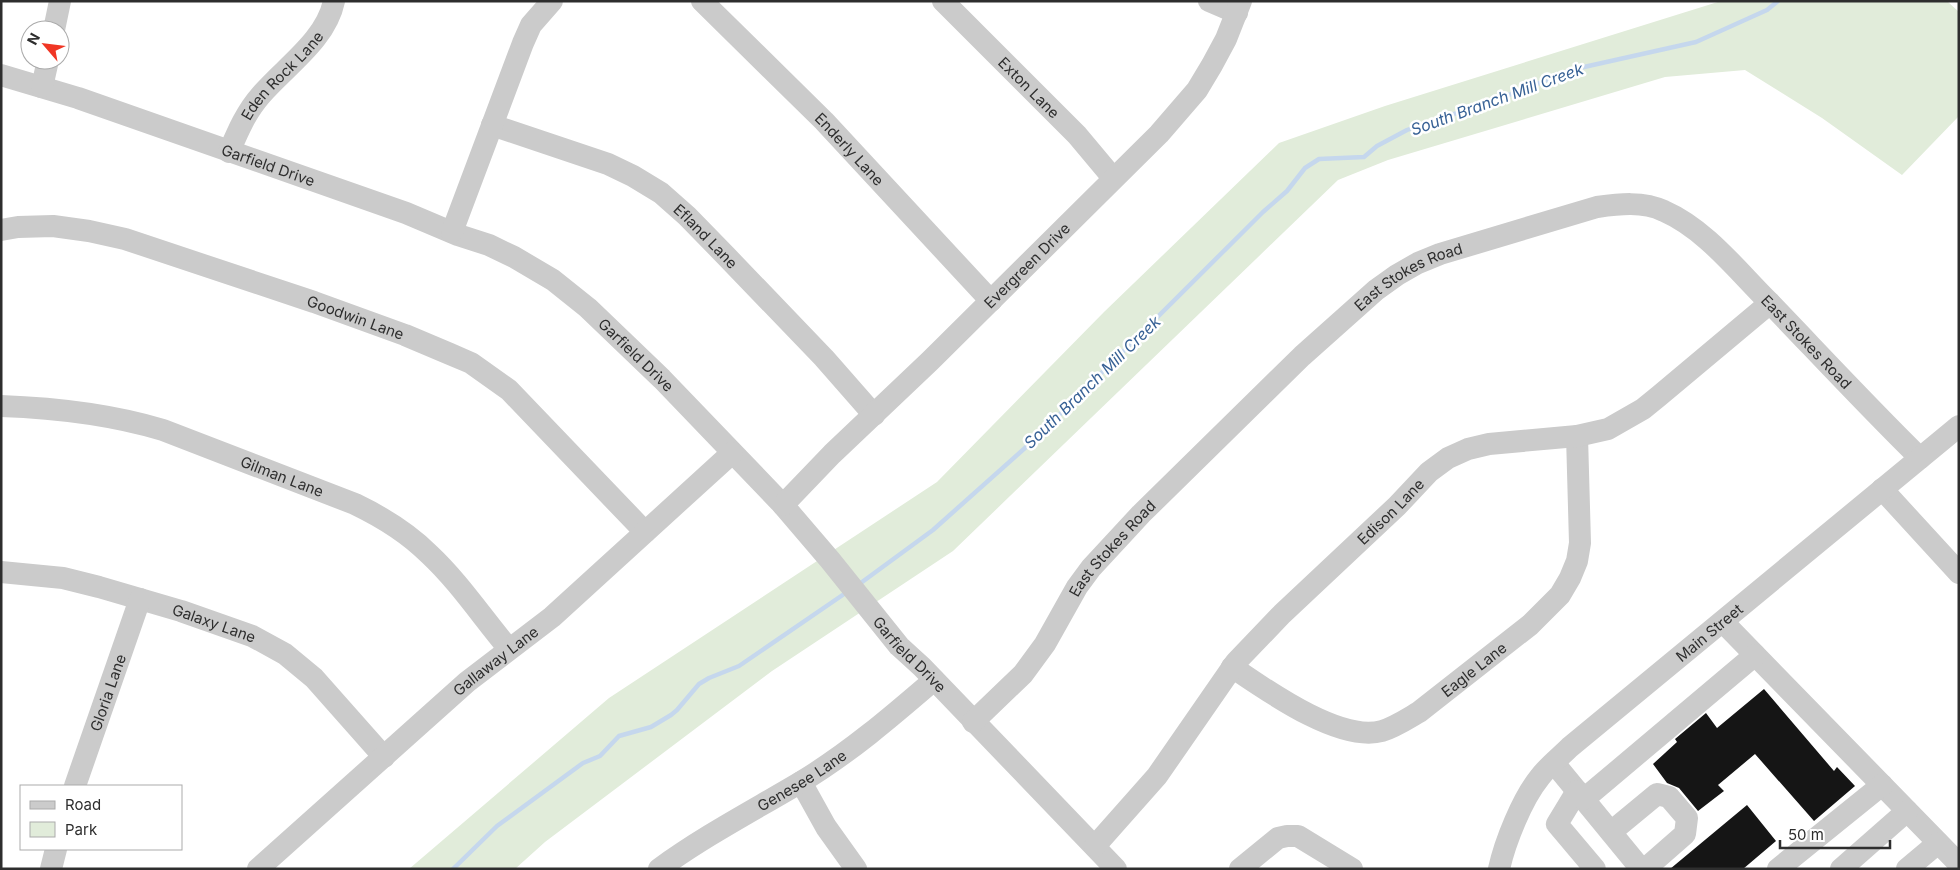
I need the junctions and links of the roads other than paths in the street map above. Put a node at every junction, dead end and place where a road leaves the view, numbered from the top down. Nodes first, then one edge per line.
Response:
1 (60, 1) edge
2 (334, 1) edge
3 (552, 1) edge
4 (702, 1) edge
5 (943, 1) edge
6 (1209, 1) edge
7 (1239, 7) edge
8 (56, 20) edge
9 (46, 70) edge
10 (1, 75) edge
11 (42, 87) junction
12 (492, 125) junction
13 (229, 152) junction
14 (1114, 178) junction
15 (1, 230) edge
16 (452, 232) junction
17 (991, 301) junction
18 (1770, 304) junction
19 (1, 406) edge
20 (874, 415) junction
21 (1959, 426) edge
22 (1577, 436) junction
23 (732, 453) junction
24 (1920, 458) junction
25 (1882, 489) junction
26 (783, 505) junction
27 (645, 532) junction
28 (1, 572) edge
29 (1959, 573) edge
30 (140, 599) junction
31 (1722, 622) junction
32 (509, 649) junction
33 (1755, 655) junction
34 (1232, 667) junction
35 (934, 680) junction
36 (973, 722) junction
37 (384, 757) junction
38 (1554, 763) junction
39 (801, 782) junction
40 (75, 785) edge
41 (1882, 785) junction
42 (1580, 795) junction
43 (1907, 811) junction
44 (1611, 832) junction
45 (1938, 843) junction
46 (1096, 846) junction
47 (56, 850) edge
48 (1959, 864) edge
49 (1342, 866) edge
50 (51, 869) edge
51 (258, 869) edge
52 (659, 869) edge
53 (856, 869) edge
54 (1116, 869) edge
55 (1240, 869) edge
56 (1499, 869) edge
57 (1595, 869) edge
58 (1643, 869) edge
59 (1778, 869) edge
60 (1841, 869) edge
61 (1907, 869) edge

1 - 8 street
2 - 13 street, Eden Rock Lane
3 - 12 street
4 - 17 street, Enderly Lane
5 - 14 street, Exton Lane
6 - 7 street
7 - 14 street, Evergreen Drive
9 - 11 street
10 - 11 street, Garfield Drive
11 - 13 street, Garfield Drive
12 - 16 street
12 - 20 street, Efland Lane
13 - 16 street, Garfield Drive
14 - 17 street, Evergreen Drive
15 - 27 street, Goodwin Lane
16 - 23 street, Garfield Drive
17 - 20 street, Evergreen Drive
18 - 22 street, Edison Lane
18 - 24 street, East Stokes Road
18 - 36 street, East Stokes Road
19 - 32 street, Gilman Lane
20 - 26 street, Evergreen Drive
21 - 24 street, Main Street
22 - 34 street, Edison Lane
22 - 34 street, Eagle Lane
23 - 26 street, Garfield Drive
23 - 27 street, Gallaway Lane
24 - 25 street, Main Street
25 - 29 street
25 - 31 street, Main Street
26 - 35 street, Garfield Drive
27 - 32 street, Gallaway Lane
28 - 30 street, Galaxy Lane
30 - 37 street, Galaxy Lane
30 - 40 street, Gloria Lane
31 - 33 street
31 - 38 street, Main Street
32 - 37 street, Gallaway Lane
33 - 41 street
33 - 42 street
34 - 46 street, Edison Lane
35 - 36 street, Garfield Drive
35 - 39 street, Genesee Lane
36 - 46 street, Garfield Drive
37 - 51 street, Gallaway Lane
38 - 42 street
38 - 56 street, Main Street
39 - 52 street, Genesee Lane
39 - 53 street
41 - 43 street
41 - 59 street
42 - 44 street
42 - 57 street
43 - 45 street
43 - 60 street
44 - 58 street
44 - 58 street
45 - 48 street
45 - 61 street
46 - 54 street, Garfield Drive
47 - 50 street
49 - 55 street

